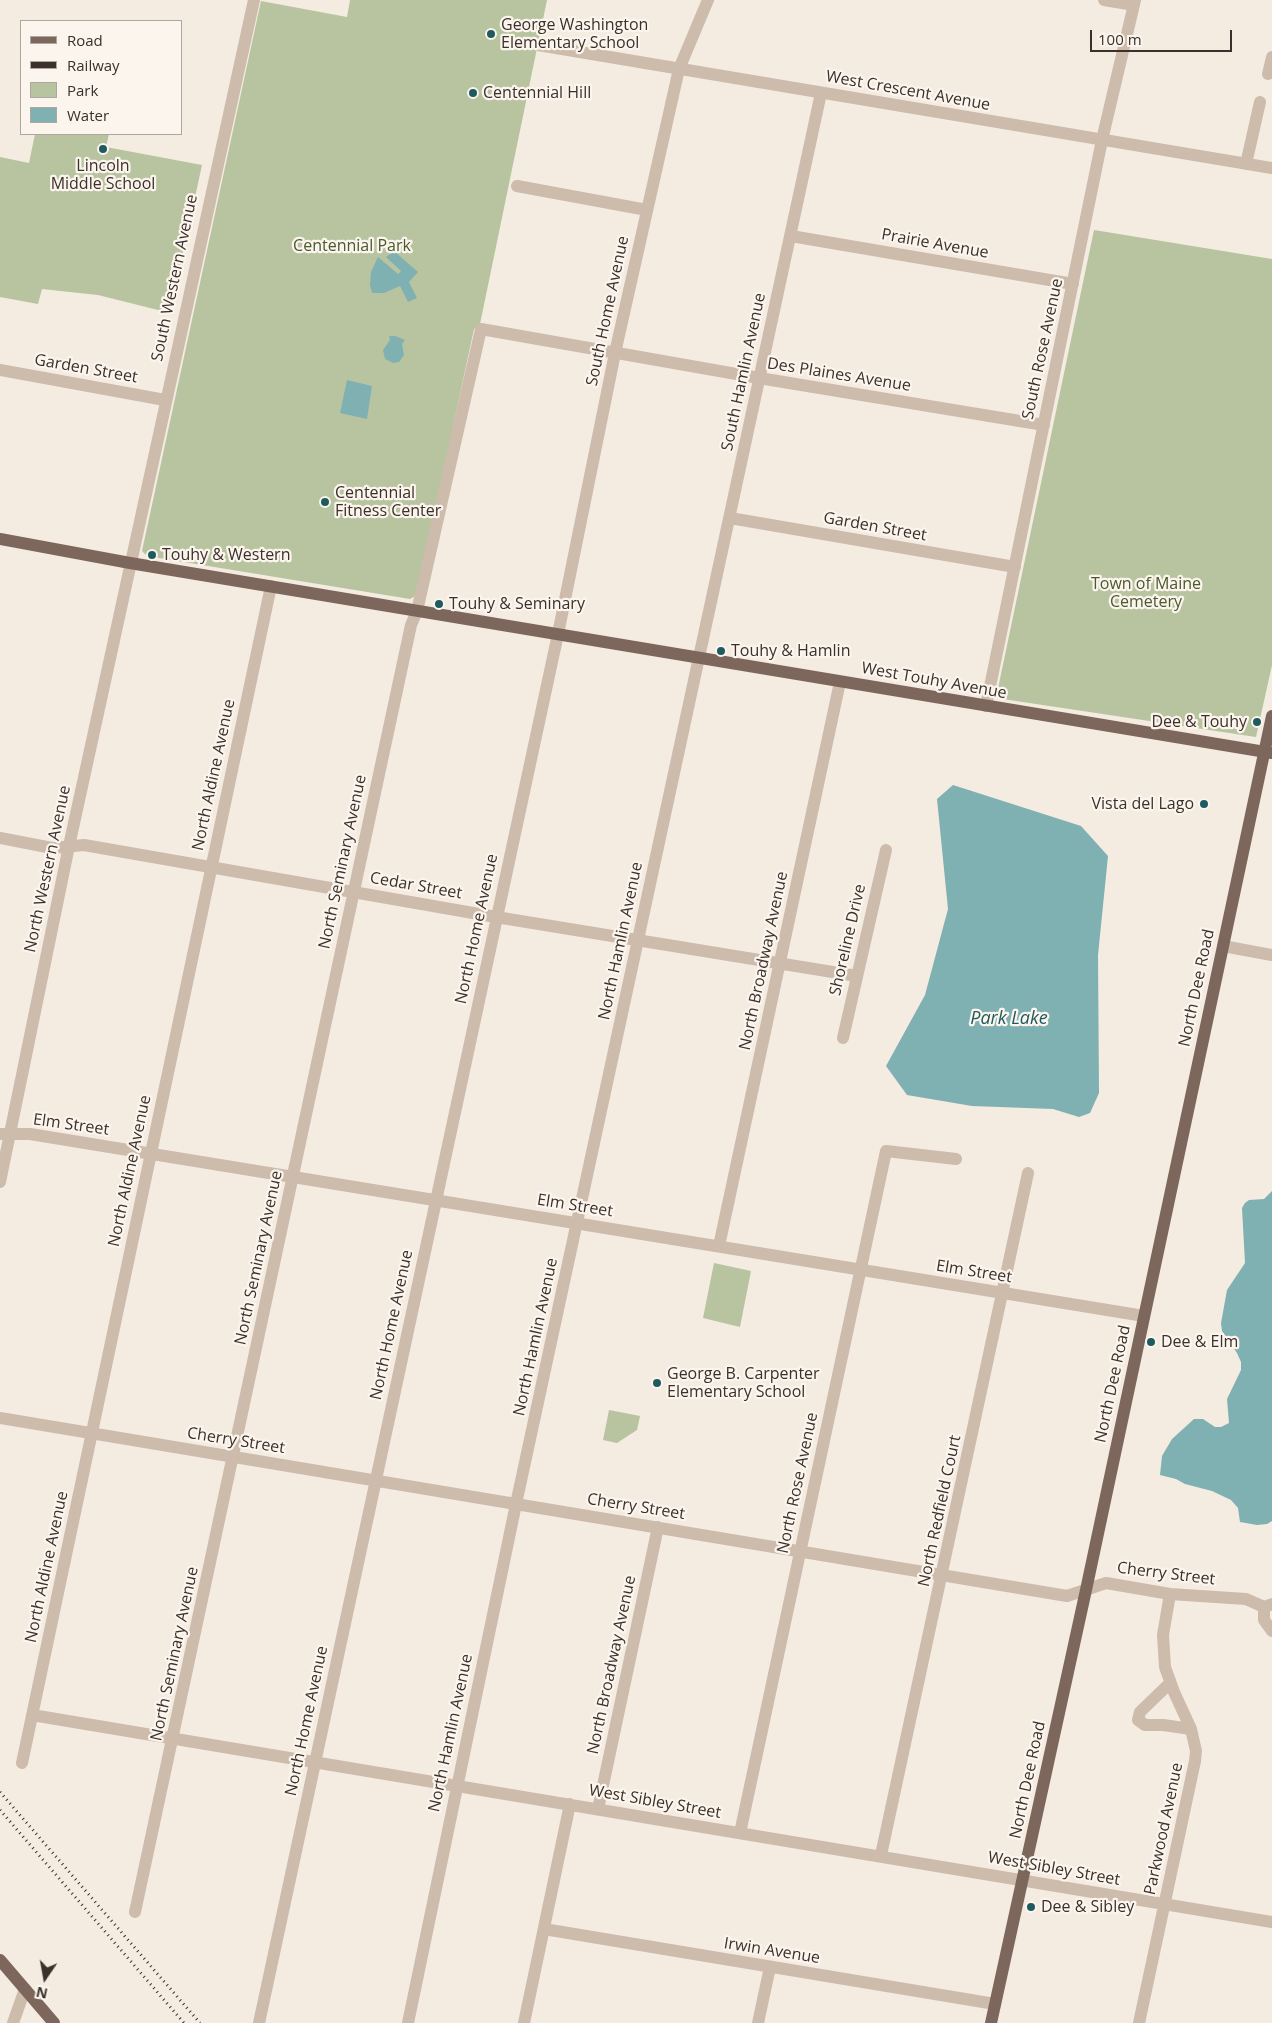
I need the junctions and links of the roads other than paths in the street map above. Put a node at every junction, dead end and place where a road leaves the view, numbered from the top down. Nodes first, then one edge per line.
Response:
1 (254, 0) edge
2 (708, 0) edge
3 (1104, 0) edge
4 (1134, 3) edge
5 (538, 45) dead end
6 (1272, 57) edge
7 (679, 69) junction
8 (1268, 74) dead end
9 (821, 92) junction
10 (1260, 102) dead end
11 (1102, 140) junction
12 (1246, 164) junction
13 (1272, 168) edge
14 (517, 186) dead end
15 (647, 210) junction
16 (791, 236) junction
17 (1073, 284) junction
18 (481, 329) joint
19 (614, 353) junction
20 (0, 370) edge
21 (759, 378) junction
22 (165, 400) junction
23 (1044, 425) junction
24 (730, 518) junction
25 (0, 540) edge
26 (130, 563) junction
27 (1015, 567) junction
28 (271, 586) junction
29 (417, 611) junction
30 (558, 634) junction
31 (698, 658) junction
32 (840, 682) junction
33 (986, 706) junction
34 (1272, 716) edge
35 (1268, 753) edge
36 (0, 838) edge
37 (69, 846) junction
38 (886, 850) dead end
39 (211, 866) junction
40 (354, 892) junction
41 (496, 917) junction
42 (638, 940) junction
43 (1223, 946) junction
44 (1272, 955) edge
45 (779, 964) junction
46 (856, 976) junction
47 (843, 1038) dead end
48 (5, 1134) edge
49 (150, 1154) junction
50 (956, 1159) dead end
51 (1028, 1173) dead end
52 (292, 1177) junction
53 (0, 1182) edge
54 (436, 1200) junction
55 (577, 1223) junction
56 (719, 1246) junction
57 (861, 1270) junction
58 (1003, 1293) junction
59 (1144, 1316) junction
60 (0, 1418) edge
61 (92, 1433) junction
62 (234, 1457) junction
63 (375, 1480) junction
64 (516, 1504) junction
65 (658, 1527) junction
66 (800, 1551) junction
67 (943, 1575) junction
68 (1086, 1590) junction
69 (1170, 1594) junction
70 (1268, 1605) edge
71 (1272, 1631) edge
72 (1170, 1682) junction
73 (32, 1715) junction
74 (1191, 1729) junction
75 (173, 1738) junction
76 (316, 1762) junction
77 (22, 1763) dead end
78 (457, 1786) junction
79 (570, 1804) junction
80 (598, 1809) junction
81 (740, 1833) junction
82 (881, 1856) junction
83 (1023, 1880) junction
84 (1165, 1904) junction
85 (135, 1912) dead end
86 (1272, 1922) edge
87 (544, 1930) junction
88 (0, 1960) edge
89 (770, 1967) junction
90 (25, 1989) junction
91 (995, 2004) junction
92 (13, 2023) edge
93 (54, 2023) edge
94 (259, 2023) edge
95 (408, 2023) edge
96 (524, 2023) edge
97 (758, 2023) edge
98 (991, 2023) edge
99 (1139, 2023) edge

1 - 22 street, South Western Avenue
2 - 7 street, South Home Avenue
3 - 4 street
4 - 11 street, South Rose Avenue
5 - 7 street, West Crescent Avenue
6 - 8 street
7 - 9 street, West Crescent Avenue
7 - 15 street, South Home Avenue
9 - 11 street, West Crescent Avenue
9 - 16 street, South Hamlin Avenue
10 - 12 street
11 - 12 street, West Crescent Avenue
11 - 17 street, South Rose Avenue
12 - 13 street, West Crescent Avenue
14 - 15 street
15 - 19 street, South Home Avenue
16 - 17 street, Prairie Avenue
16 - 21 street, South Hamlin Avenue
17 - 23 street, South Rose Avenue
18 - 19 street, Des Plaines Avenue
18 - 29 street, North Seminary Avenue
19 - 21 street, Des Plaines Avenue
19 - 30 street, South Home Avenue
20 - 22 street, Garden Street
21 - 23 street, Des Plaines Avenue
21 - 24 street, South Hamlin Avenue
22 - 26 street, South Western Avenue
23 - 27 street, South Rose Avenue
24 - 27 street, Garden Street
24 - 31 street, South Hamlin Avenue
25 - 26 main road, West Touhy Avenue
26 - 28 main road, West Touhy Avenue
26 - 37 street, North Western Avenue
27 - 33 street, South Rose Avenue
28 - 29 main road, West Touhy Avenue
28 - 39 street, North Aldine Avenue
29 - 30 main road, West Touhy Avenue
29 - 40 street, North Seminary Avenue
30 - 31 main road, West Touhy Avenue
30 - 41 street, North Home Avenue
31 - 32 main road, West Touhy Avenue
31 - 42 street, North Hamlin Avenue
32 - 33 main road, West Touhy Avenue
32 - 45 street, North Broadway Avenue
33 - 35 main road, West Touhy Avenue
34 - 35 main road, North Dee Road
35 - 43 main road, North Dee Road
36 - 37 street, Cedar Street
37 - 39 street, Cedar Street
37 - 48 street, North Western Avenue
38 - 46 street, Shoreline Drive
39 - 40 street, Cedar Street
39 - 49 street, North Aldine Avenue
40 - 41 street, Cedar Street
40 - 52 street, North Seminary Avenue
41 - 42 street, Cedar Street
41 - 54 street, North Home Avenue
42 - 45 street, Cedar Street
42 - 55 street, North Hamlin Avenue
43 - 44 street
43 - 59 main road, North Dee Road
45 - 46 street, Cedar Street
45 - 56 street, North Broadway Avenue
46 - 47 street, Shoreline Drive
48 - 49 street, Elm Street
48 - 53 street, North Western Avenue
49 - 52 street, Elm Street
49 - 61 street, North Aldine Avenue
50 - 57 street, North Rose Avenue
51 - 58 street, North Redfield Court
52 - 54 street, Elm Street
52 - 62 street, North Seminary Avenue
54 - 55 street, Elm Street
54 - 63 street, North Home Avenue
55 - 56 street, Elm Street
55 - 64 street, North Hamlin Avenue
56 - 57 street, Elm Street
57 - 58 street, Elm Street
57 - 66 street, North Rose Avenue
58 - 59 street, Elm Street
58 - 67 street, North Redfield Court
59 - 68 main road, North Dee Road
60 - 61 street, Cherry Street
61 - 62 street, Cherry Street
61 - 73 street, North Aldine Avenue
62 - 63 street, Cherry Street
62 - 75 street, North Seminary Avenue
63 - 64 street, Cherry Street
63 - 76 street, North Home Avenue
64 - 65 street, Cherry Street
64 - 78 street, North Hamlin Avenue
65 - 66 street, Cherry Street
65 - 80 street, North Broadway Avenue
66 - 67 street, Cherry Street
66 - 81 street, North Rose Avenue
67 - 68 street, Cherry Street
67 - 82 street, North Redfield Court
68 - 69 street, Cherry Street
68 - 83 main road, North Dee Road
69 - 70 street, Cherry Street
69 - 72 street, Parkwood Avenue
70 - 71 street, Cherry Street
72 - 74 street, Parkwood Avenue
72 - 74 street
73 - 75 street, West Sibley Street
73 - 77 street, North Aldine Avenue
74 - 84 street, Parkwood Avenue
75 - 76 street, West Sibley Street
75 - 85 street, North Seminary Avenue
76 - 78 street, West Sibley Street
76 - 94 street, North Home Avenue
78 - 79 street, West Sibley Street
78 - 95 street, North Hamlin Avenue
79 - 80 street, West Sibley Street
79 - 87 street
80 - 81 street, West Sibley Street
81 - 82 street, West Sibley Street
82 - 83 street, West Sibley Street
83 - 84 street, West Sibley Street
83 - 91 main road, North Dee Road
84 - 86 street, West Sibley Street
84 - 99 street, Parkwood Avenue
87 - 89 street, Irwin Avenue
87 - 96 street
88 - 90 main road
89 - 91 street, Irwin Avenue
89 - 97 street
90 - 92 street
90 - 93 main road
91 - 98 main road, North Dee Road

